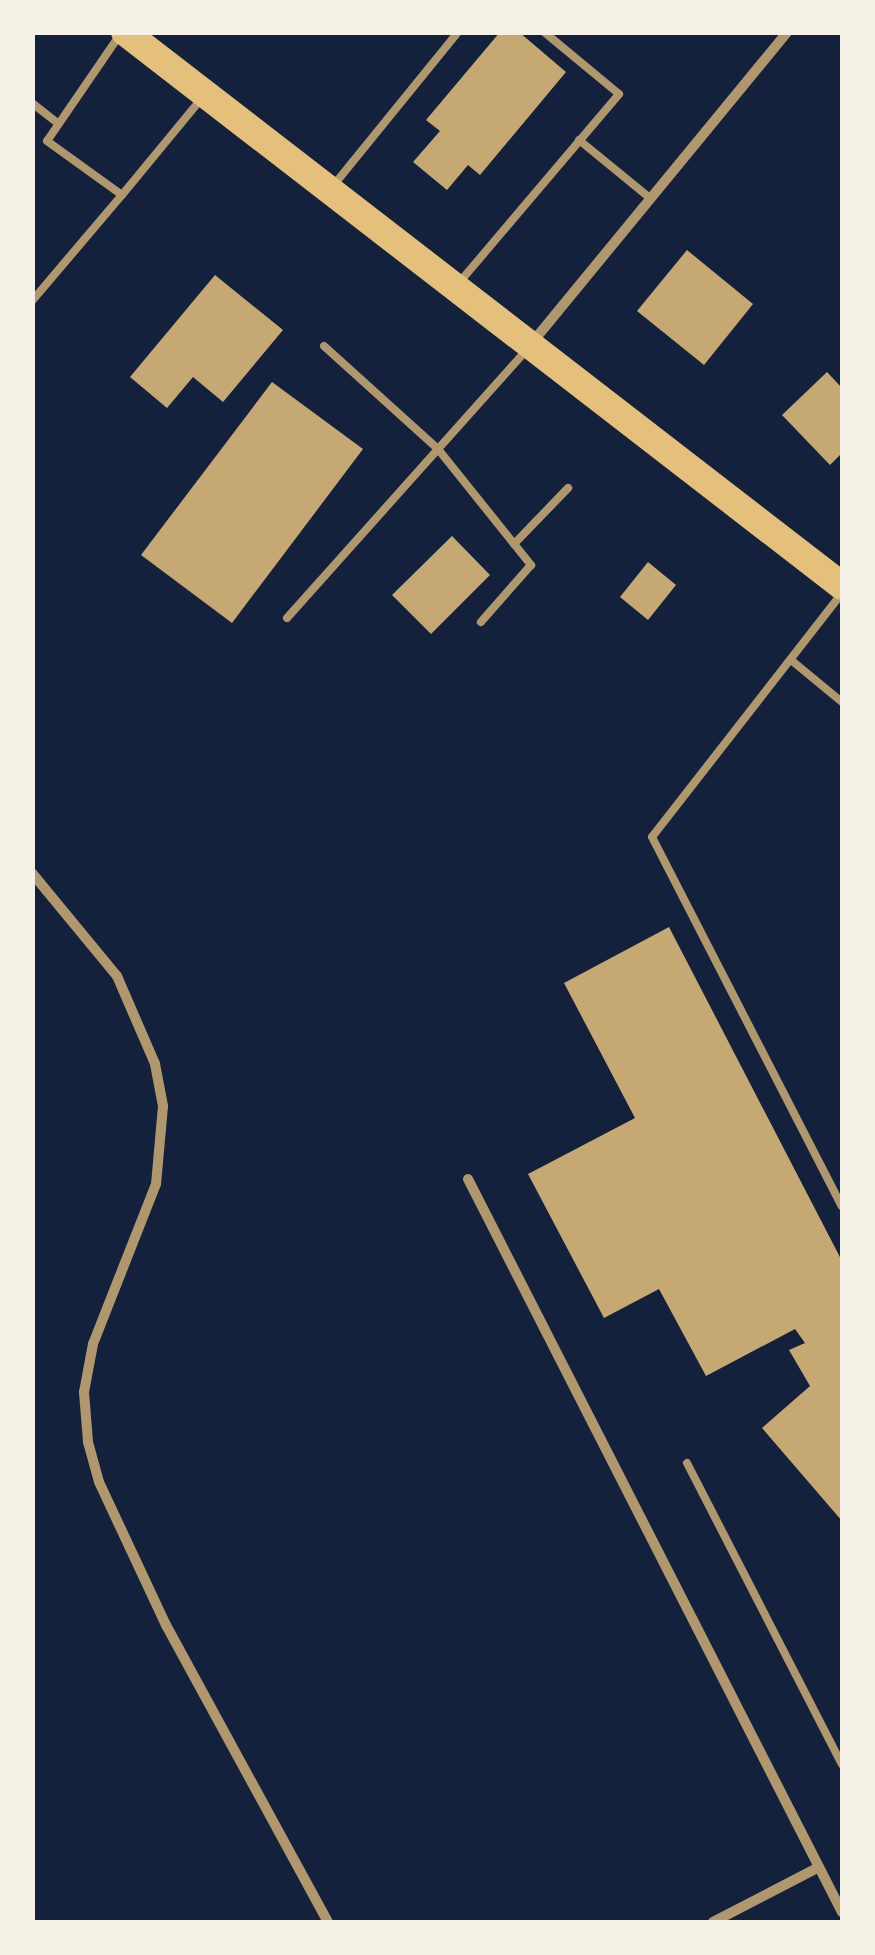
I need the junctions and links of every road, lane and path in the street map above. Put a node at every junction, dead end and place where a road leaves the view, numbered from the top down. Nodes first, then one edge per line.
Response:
1 (123, 32) edge
2 (458, 32) edge
3 (544, 32) edge
4 (788, 32) edge
5 (206, 94) junction
6 (32, 103) edge
7 (58, 122) junction
8 (579, 140) junction
9 (330, 190) junction
10 (122, 195) junction
11 (650, 199) junction
12 (456, 287) junction
13 (32, 301) edge
14 (531, 344) junction
15 (324, 346) dead end
16 (438, 449) junction
17 (568, 488) dead end
18 (514, 544) junction
19 (842, 590) edge
20 (287, 618) dead end
21 (481, 622) dead end
22 (790, 660) junction
23 (842, 702) edge
24 (32, 873) edge
25 (468, 1179) dead end
26 (842, 1206) edge
27 (687, 1463) dead end
28 (842, 1766) edge
29 (820, 1867) junction
30 (842, 1912) edge
31 (328, 1922) edge
32 (713, 1922) edge

1 - 5 highway
1 - 7 lane
2 - 9 lane
3 - 8 lane
4 - 11 street
5 - 9 highway
5 - 10 lane
6 - 7 lane
7 - 10 lane
8 - 11 lane
8 - 12 lane
9 - 12 highway
10 - 13 lane
11 - 14 street
12 - 14 highway
14 - 16 lane
14 - 19 highway
15 - 16 lane
16 - 18 lane
16 - 20 lane
17 - 18 lane
18 - 21 lane
19 - 22 lane
22 - 23 lane
22 - 26 lane
24 - 31 street
25 - 29 street
27 - 28 lane
29 - 30 street
29 - 32 street

